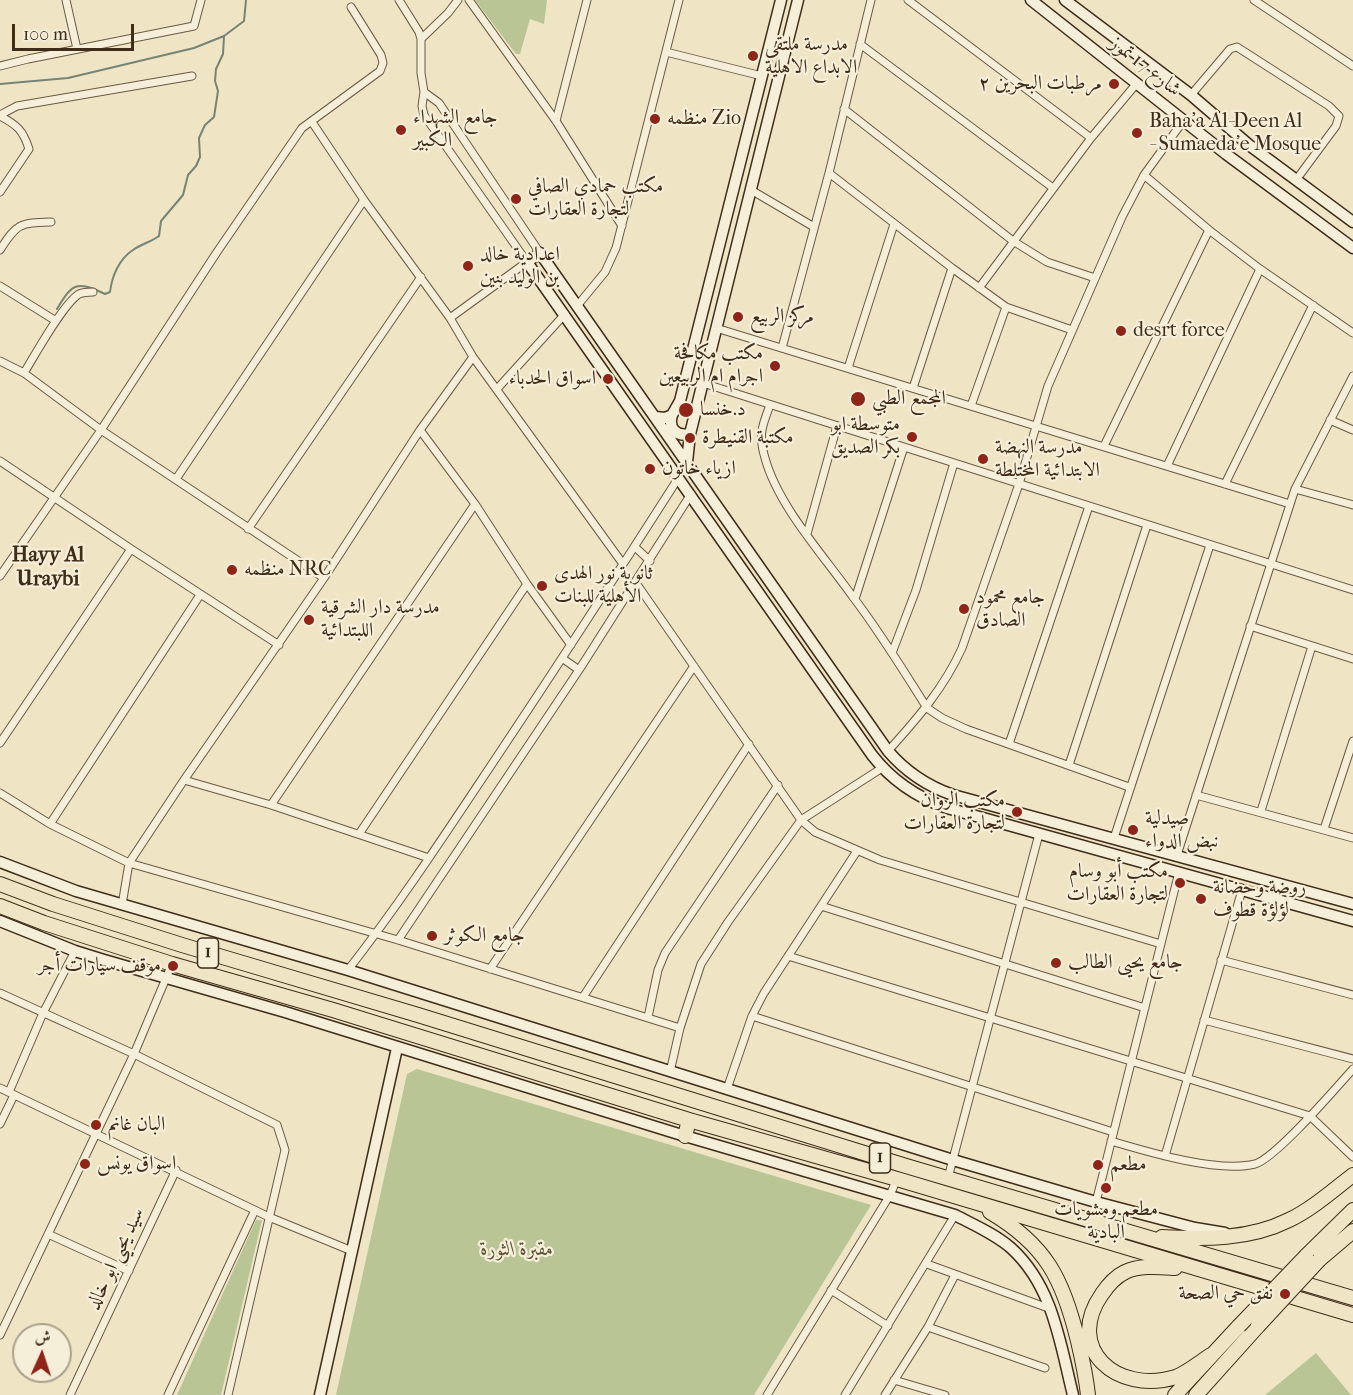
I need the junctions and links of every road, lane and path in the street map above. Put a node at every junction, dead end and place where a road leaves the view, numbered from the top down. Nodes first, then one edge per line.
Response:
1 (66, 0) edge
2 (201, 0) edge
3 (399, 0) edge
4 (458, 0) edge
5 (469, 0) edge
6 (588, 0) edge
7 (679, 0) edge
8 (781, 0) edge
9 (798, 0) edge
10 (871, 0) edge
11 (908, 0) edge
12 (1031, 0) edge
13 (1065, 0) edge
14 (1254, 0) edge
15 (351, 7) dead end
16 (421, 39) junction
17 (861, 44) junction
18 (76, 49) junction
19 (666, 52) junction
20 (0, 66) edge
21 (1353, 66) edge
22 (192, 76) dead end
23 (762, 76) junction
24 (1137, 83) junction
25 (424, 92) junction
26 (1191, 95) junction
27 (844, 109) junction
28 (0, 115) edge
29 (1184, 120) junction
30 (556, 121) junction
31 (1221, 121) junction
32 (312, 122) junction
33 (1090, 138) junction
34 (1208, 139) junction
35 (829, 173) junction
36 (1144, 175) junction
37 (1296, 180) junction
38 (1053, 188) junction
39 (751, 190) junction
40 (0, 192) edge
41 (364, 200) junction
42 (51, 222) dead end
43 (1353, 222) edge
44 (894, 224) junction
45 (622, 226) junction
46 (814, 227) junction
47 (1209, 230) junction
48 (1013, 241) junction
49 (1353, 248) edge
50 (0, 250) edge
51 (540, 253) junction
52 (527, 262) junction
53 (952, 268) junction
54 (1260, 269) junction
55 (421, 277) junction
56 (1095, 278) junction
57 (0, 286) edge
58 (979, 288) junction
59 (93, 292) dead end
60 (1313, 305) junction
61 (578, 306) junction
62 (1006, 307) junction
63 (565, 314) junction
64 (450, 318) junction
65 (56, 321) junction
66 (716, 328) junction
67 (1072, 330) junction
68 (1353, 333) edge
69 (782, 348) junction
70 (473, 357) junction
71 (0, 361) edge
72 (848, 368) junction
73 (24, 373) junction
74 (1353, 376) edge
75 (703, 383) junction
76 (913, 388) junction
77 (497, 389) junction
78 (770, 405) junction
79 (971, 406) junction
80 (672, 415) junction
81 (656, 417) junction
82 (1330, 420) junction
83 (837, 426) junction
84 (1036, 426) junction
85 (101, 430) junction
86 (420, 430) junction
87 (1353, 430) edge
88 (690, 434) junction
89 (904, 447) junction
90 (1104, 447) junction
91 (0, 460) edge
92 (687, 462) junction
93 (954, 463) junction
94 (1167, 466) junction
95 (679, 477) junction
96 (176, 479) junction
97 (1019, 484) junction
98 (1225, 484) junction
99 (1295, 489) junction
100 (691, 494) junction
101 (53, 497) junction
102 (475, 504) junction
103 (1290, 504) junction
104 (1353, 505) edge
105 (1089, 506) junction
106 (1147, 525) junction
107 (248, 529) junction
108 (807, 534) junction
109 (1210, 545) junction
110 (635, 547) junction
111 (130, 549) junction
112 (650, 561) junction
113 (623, 564) junction
114 (1270, 564) junction
115 (0, 576) edge
116 (324, 578) junction
117 (636, 583) junction
118 (527, 584) junction
119 (1353, 590) edge
120 (778, 594) junction
121 (200, 595) junction
122 (855, 598) junction
123 (767, 602) junction
124 (1250, 626) junction
125 (279, 645) junction
126 (571, 645) junction
127 (1312, 646) junction
128 (892, 653) junction
129 (562, 658) junction
130 (1353, 658) edge
131 (694, 666) junction
132 (579, 670) junction
133 (927, 708) junction
134 (1353, 741) edge
135 (0, 743) edge
136 (749, 744) junction
137 (1010, 744) junction
138 (888, 751) junction
139 (1068, 765) junction
140 (882, 768) junction
141 (184, 780) junction
142 (778, 785) junction
143 (1129, 787) junction
144 (0, 793) edge
145 (1196, 795) junction
146 (271, 805) junction
147 (1261, 811) junction
148 (1035, 817) junction
149 (801, 820) junction
150 (50, 824) junction
151 (1010, 825) junction
152 (1324, 829) junction
153 (359, 834) junction
154 (1039, 834) junction
155 (1114, 838) junction
156 (1353, 838) edge
157 (857, 851) junction
158 (1177, 855) junction
159 (429, 858) junction
160 (0, 862) edge
161 (129, 863) junction
162 (1228, 869) junction
163 (1179, 872) junction
164 (1206, 879) junction
165 (0, 884) edge
166 (1242, 890) junction
167 (1021, 902) junction
168 (53, 904) junction
169 (1353, 904) edge
170 (122, 905) junction
171 (0, 906) edge
172 (821, 906) junction
173 (0, 921) edge
174 (1353, 921) edge
175 (44, 922) junction
176 (376, 934) junction
177 (398, 940) junction
178 (1161, 944) junction
179 (75, 951) junction
180 (788, 956) junction
181 (1221, 960) junction
182 (172, 964) junction
183 (1005, 964) junction
184 (490, 969) junction
185 (348, 970) junction
186 (165, 978) junction
187 (0, 993) edge
188 (1353, 995) edge
189 (584, 997) junction
190 (1145, 1008) junction
191 (43, 1013) junction
192 (418, 1015) junction
193 (752, 1016) junction
194 (648, 1017) junction
195 (990, 1018) junction
196 (1204, 1020) junction
197 (680, 1028) junction
198 (411, 1034) junction
199 (397, 1048) junction
200 (134, 1054) junction
201 (1353, 1059) edge
202 (1131, 1062) junction
203 (1353, 1069) edge
204 (670, 1072) junction
205 (1187, 1079) junction
206 (972, 1087) junction
207 (0, 1088) edge
208 (727, 1089) junction
209 (12, 1093) junction
210 (1310, 1116) junction
211 (689, 1120) junction
212 (0, 1124) edge
213 (1113, 1132) junction
214 (96, 1133) junction
215 (685, 1136) junction
216 (1111, 1141) junction
217 (1165, 1156) junction
218 (1353, 1157) edge
219 (953, 1160) junction
220 (176, 1170) junction
221 (1353, 1175) edge
222 (948, 1178) junction
223 (897, 1179) junction
224 (890, 1196) junction
225 (961, 1198) junction
226 (1096, 1202) junction
227 (255, 1210) junction
228 (1353, 1210) edge
229 (955, 1215) junction
230 (269, 1217) junction
231 (1353, 1231) edge
232 (48, 1234) junction
233 (1142, 1234) junction
234 (1243, 1235) junction
235 (352, 1251) junction
236 (1313, 1258) junction
237 (927, 1264) junction
238 (129, 1271) junction
239 (955, 1275) junction
240 (1220, 1276) junction
241 (831, 1290) junction
242 (1350, 1297) edge
243 (1307, 1302) junction
244 (1051, 1309) junction
245 (1353, 1315) edge
246 (1353, 1323) edge
247 (888, 1326) junction
248 (928, 1327) junction
249 (0, 1335) edge
250 (1236, 1351) junction
251 (1211, 1355) junction
252 (1045, 1368) dead end
253 (894, 1380) junction
254 (70, 1395) edge
255 (168, 1395) edge
256 (228, 1395) edge
257 (320, 1395) edge
258 (767, 1395) edge
259 (845, 1395) edge
260 (885, 1395) edge
261 (945, 1395) edge
262 (1073, 1395) edge
263 (1088, 1395) edge
264 (1175, 1395) edge
265 (1196, 1395) edge
266 (1207, 1395) edge

1 - 18 street
2 - 18 street
3 - 16 street
4 - 16 street
5 - 30 street
6 - 30 street
7 - 19 street
8 - 23 street
9 - 39 street
10 - 17 street
11 - 33 street
12 - 24 street, شارع 17 تموز
13 - 26 street, شارع 17 تموز
14 - 21 street
15 - 32 street
16 - 25 street
17 - 27 street
17 - 38 street
18 - 20 street
19 - 23 street
19 - 45 street
22 - 28 street
23 - 80 street
24 - 29 street, شارع 17 تموز
24 - 33 street
25 - 51 street
25 - 52 street
26 - 31 street, شارع 17 تموز
26 - 37 street
27 - 35 street
27 - 48 street
28 - 40 street
29 - 34 street, شارع 17 تموز
29 - 36 street
30 - 45 street
31 - 34 street
31 - 37 street, شارع 17 تموز
32 - 41 street
32 - 85 street
33 - 38 street
34 - 49 street, شارع 17 تموز
35 - 44 street
35 - 46 street
36 - 47 street
36 - 56 street
37 - 43 street, شارع 17 تموز
38 - 48 street
39 - 46 street
39 - 66 street
41 - 55 street
41 - 96 street
42 - 50 street
44 - 53 street
44 - 72 street
45 - 61 street
46 - 69 street
47 - 54 street
47 - 90 street
48 - 56 street
48 - 58 street
51 - 52 street
51 - 61 street
52 - 63 street
52 - 64 street
53 - 58 street
53 - 76 street
54 - 60 street
54 - 94 street
55 - 64 street
55 - 107 street
56 - 67 street
57 - 65 street
58 - 62 street
59 - 65 street
60 - 68 street
60 - 98 street
61 - 81 street
62 - 67 street
62 - 79 street
63 - 77 street
63 - 95 street
64 - 70 street
65 - 73 street
66 - 69 street
66 - 75 street
67 - 84 street
69 - 72 street
70 - 77 street
70 - 86 street
71 - 73 street
72 - 76 street
73 - 85 street
74 - 82 street
75 - 78 street
75 - 88 street
76 - 79 street
77 - 113 street
78 - 83 street
78 - 108 street
79 - 84 street
80 - 81 street
80 - 88 street
81 - 92 street
82 - 87 street
82 - 99 street
83 - 89 street
83 - 108 street
84 - 90 street
84 - 97 street
85 - 96 street
85 - 101 street
86 - 102 street
86 - 116 street
88 - 92 street
89 - 93 street
89 - 122 street
90 - 94 street
91 - 101 street
92 - 120 street
93 - 97 street
93 - 128 street
94 - 98 street
95 - 100 street
95 - 110 street
96 - 107 street
97 - 105 street
97 - 133 street
98 - 103 street
99 - 103 street
99 - 104 street
100 - 112 street
100 - 123 street
101 - 111 street
101 - 115 street
102 - 118 street
102 - 146 street
103 - 114 street
105 - 106 street
105 - 137 street
106 - 109 street
106 - 139 street
107 - 116 street
108 - 122 street
109 - 114 street
109 - 143 street
110 - 112 street
110 - 113 street
111 - 121 street
111 - 135 street
112 - 117 street
113 - 126 street
114 - 119 street
114 - 124 street
116 - 125 street
117 - 131 street
117 - 132 street
118 - 126 street
118 - 153 street
120 - 123 street
120 - 138 street
121 - 125 street
121 - 150 street
122 - 128 street
123 - 140 street
124 - 127 street
124 - 145 street
125 - 141 street
126 - 129 street
127 - 130 street
127 - 147 street
128 - 133 street
129 - 132 street
129 - 159 street
131 - 136 street
131 - 184 street
132 - 177 street
133 - 137 street
133 - 138 street
134 - 152 street
136 - 142 street
136 - 189 street
137 - 139 street
138 - 148 street
139 - 143 street
140 - 149 street
140 - 151 street
141 - 146 street
141 - 161 street
142 - 149 street
142 - 194 street
143 - 155 street
144 - 150 street
145 - 147 street
145 - 158 street
146 - 153 street
147 - 152 street
148 - 151 street
148 - 155 street
149 - 157 street
149 - 197 street
150 - 161 street
151 - 154 street
152 - 156 street
153 - 159 street
154 - 163 street
154 - 167 street
155 - 158 street
157 - 167 street
157 - 172 street
158 - 162 street
159 - 176 street
160 - 170 street
161 - 170 street
161 - 176 street
162 - 164 street
162 - 169 street
163 - 164 street
163 - 178 street
164 - 166 street
165 - 168 highway, 1
166 - 174 street
166 - 181 street
167 - 178 street
167 - 183 street
168 - 175 highway
168 - 192 highway, 1
170 - 185 street
171 - 175 highway, 1
172 - 180 street
172 - 183 street
173 - 179 street
175 - 182 highway, 1
176 - 177 street
176 - 185 street
177 - 184 street
178 - 190 street
179 - 186 street
179 - 191 street
180 - 193 street
180 - 195 street
181 - 188 street
181 - 196 street
182 - 186 street
182 - 198 highway, 1
183 - 190 street
183 - 195 street
184 - 189 street
185 - 204 street
186 - 199 street
186 - 200 street
187 - 191 street
189 - 194 street
190 - 202 street
191 - 200 street
191 - 209 street
192 - 198 highway
192 - 222 highway, 1
193 - 206 street
193 - 208 street
194 - 197 street
195 - 202 street
195 - 206 street
196 - 201 street
196 - 205 street
197 - 204 street
198 - 211 highway, 1
199 - 215 street
199 - 235 street
200 - 214 street
200 - 230 street
202 - 205 street
202 - 213 street
203 - 210 street
204 - 208 street
205 - 210 street
205 - 217 street
206 - 213 street
206 - 219 street
207 - 209 street
208 - 219 street
209 - 212 street
209 - 214 street
210 - 217 street
210 - 218 street
211 - 215 highway
211 - 223 highway, 1
213 - 216 street
214 - 220 street
214 - 232 street
215 - 224 street
216 - 217 street
216 - 226 street
219 - 222 street
219 - 226 street
220 - 227 street
220 - 238 street, سيد يحيى ابو خالد
221 - 234 highway
222 - 233 highway, 1
223 - 224 street
223 - 225 highway, 1
224 - 229 street
224 - 241 street
225 - 240 highway
225 - 263 highway
226 - 234 street
227 - 230 street
227 - 255 street
228 - 236 highway
229 - 237 street
229 - 244 street
230 - 235 street
230 - 256 street
231 - 236 highway
232 - 238 street
232 - 249 street
233 - 234 highway
233 - 242 highway, 1
235 - 257 street
236 - 250 highway, bridge
236 - 251 highway, bridge
237 - 239 street
237 - 247 street
238 - 254 street, سيد يحيى ابو خالد
239 - 244 street
239 - 248 street
240 - 243 highway
240 - 251 highway
241 - 247 street
241 - 258 street
243 - 245 highway
243 - 246 highway
244 - 262 street
247 - 259 street
248 - 252 street
248 - 253 street
250 - 265 highway
250 - 266 highway
251 - 264 highway
253 - 260 street
253 - 261 street

